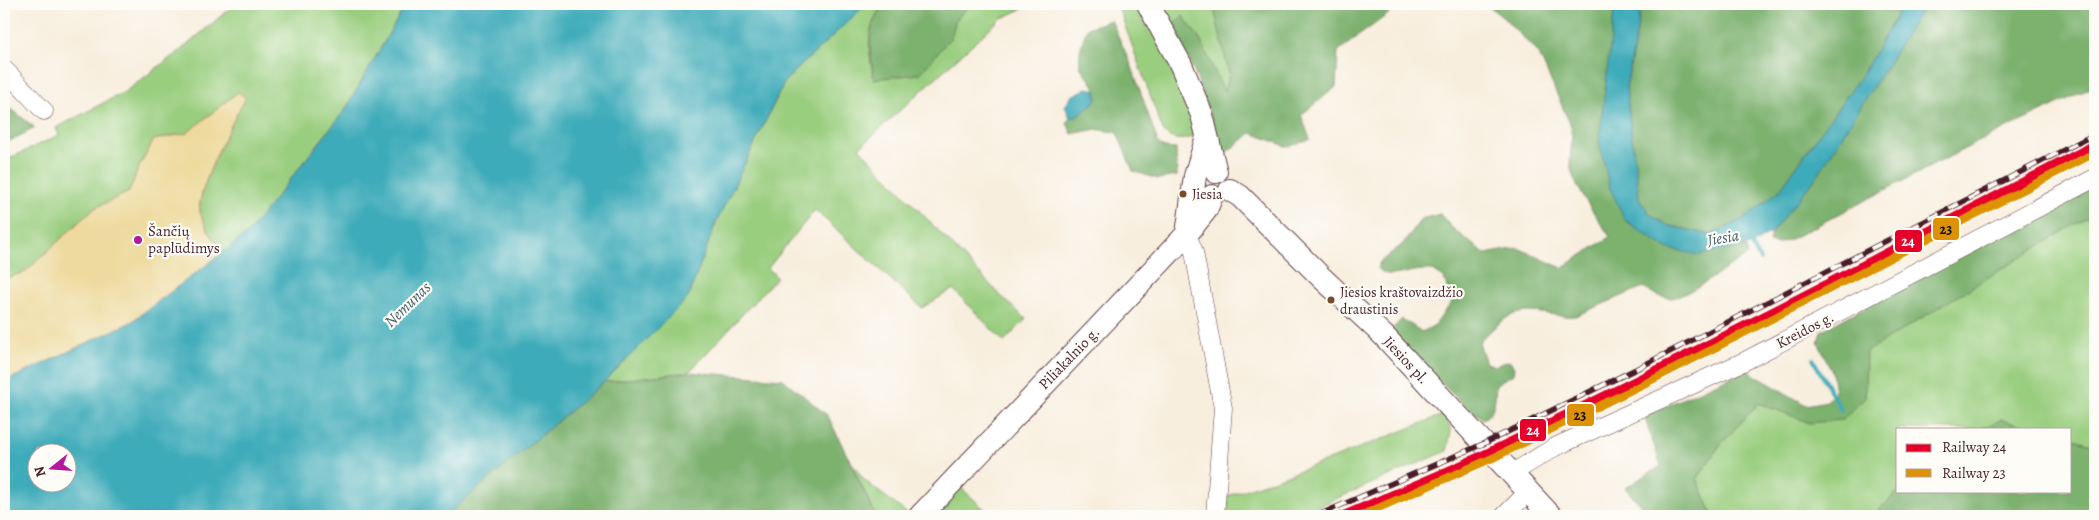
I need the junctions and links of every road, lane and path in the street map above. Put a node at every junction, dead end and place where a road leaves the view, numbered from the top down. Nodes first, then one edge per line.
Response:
1 (1148, 4) edge
2 (4, 69) edge
3 (44, 111) dead end
4 (1207, 137) junction
5 (2095, 178) edge
6 (1221, 193) junction
7 (1187, 234) junction
8 (1511, 474) junction
9 (1528, 492) junction
10 (920, 516) edge
11 (1215, 516) edge
12 (1504, 516) edge
13 (1551, 516) edge

1 - 4 main road
2 - 3 street
4 - 6 main road, Jiesios pl.
4 - 7 main road
5 - 8 street, Kreidos g.
6 - 7 main road, Piliakalnio g.
6 - 8 main road, Jiesios pl.
7 - 10 main road, Piliakalnio g.
7 - 11 street
8 - 9 main road, Jiesios pl.
9 - 12 street
9 - 13 main road, Jiesios pl.

